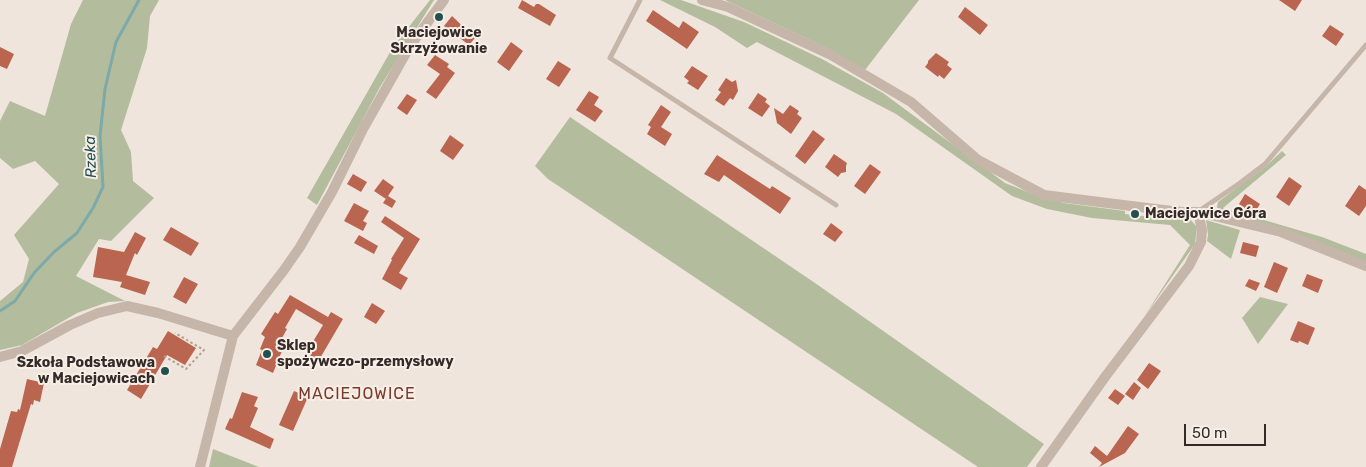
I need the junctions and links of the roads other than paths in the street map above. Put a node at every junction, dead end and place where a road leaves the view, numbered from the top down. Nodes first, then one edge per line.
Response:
1 (444, 0) edge
2 (640, 0) edge
3 (702, 0) edge
4 (1366, 45) edge
5 (836, 205) dead end
6 (1198, 212) junction
7 (1366, 266) edge
8 (233, 336) junction
9 (0, 357) edge
10 (200, 467) edge
11 (1041, 467) edge

1 - 8 street
2 - 5 lane
3 - 6 street
4 - 6 lane
6 - 7 street
6 - 11 street
8 - 9 street
8 - 10 street

